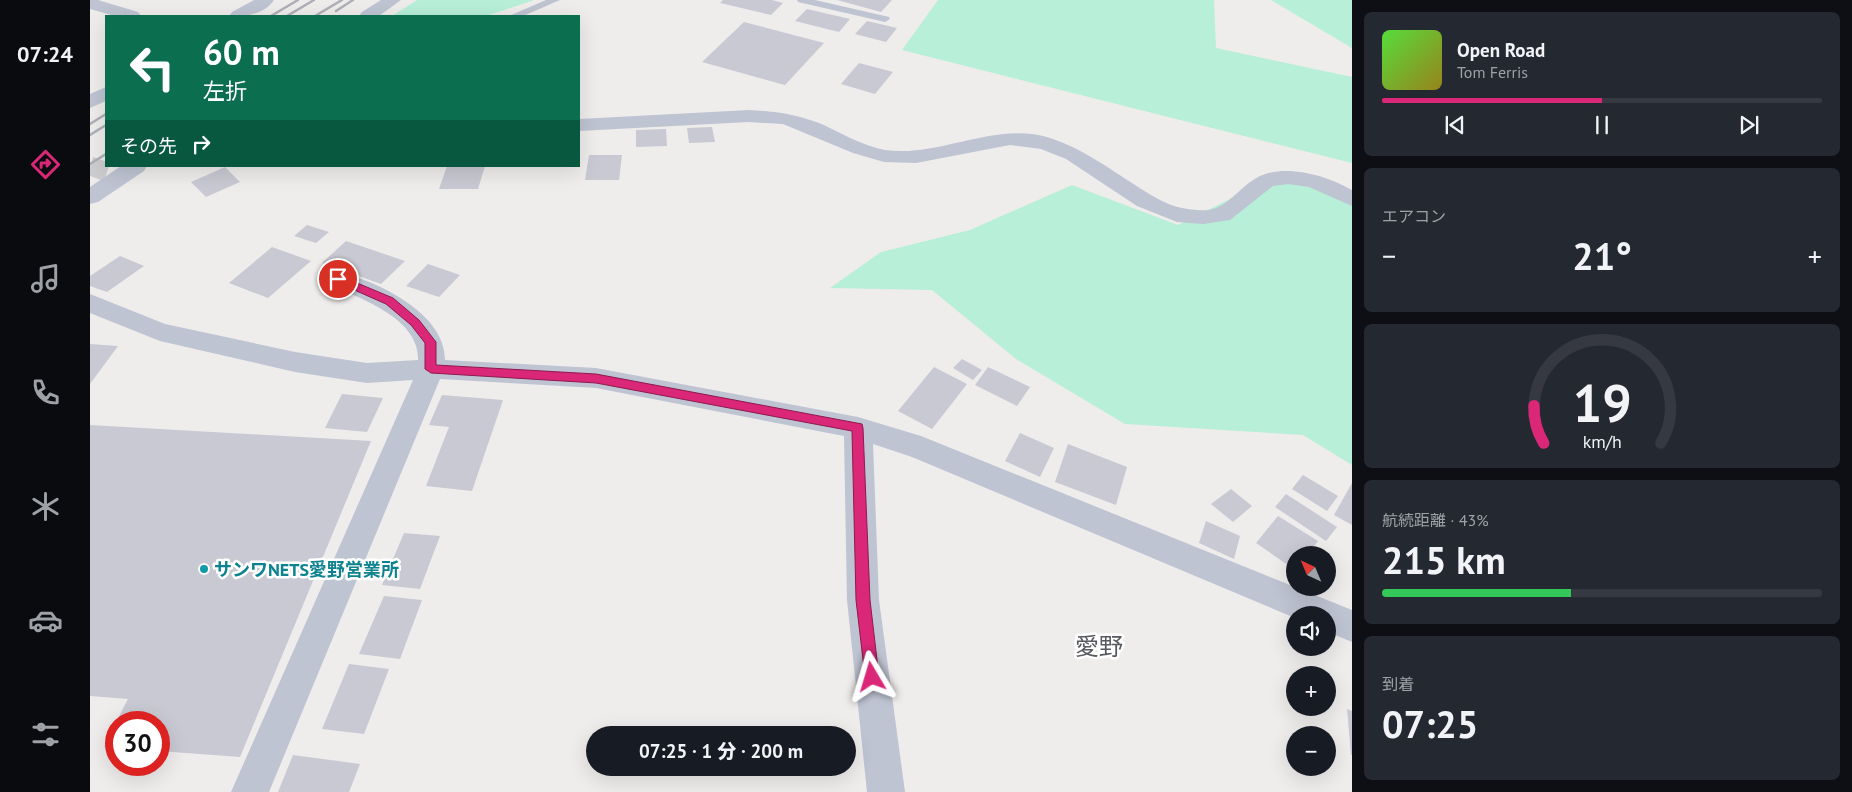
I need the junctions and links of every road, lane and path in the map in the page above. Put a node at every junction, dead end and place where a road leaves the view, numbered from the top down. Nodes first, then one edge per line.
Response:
1 (266, 0) edge
2 (393, 0) edge
3 (555, 0) edge
4 (802, 0) edge
5 (90, 3) edge
6 (129, 15) edge
7 (240, 15) edge
8 (370, 15) edge
9 (517, 15) edge
10 (885, 19) dead end
11 (105, 94) edge
12 (90, 102) edge
13 (580, 125) edge
14 (121, 172) edge
15 (90, 196) edge
16 (1352, 199) edge
17 (338, 279) dead end
18 (90, 303) edge
19 (431, 369) junction
20 (858, 428) junction
21 (1304, 606) edge
22 (1336, 619) edge
23 (1352, 626) edge
24 (250, 792) edge
25 (886, 792) edge

1 - 7 street
2 - 8 street
3 - 9 lane
4 - 10 lane
5 - 6 street
11 - 12 street
13 - 16 street
14 - 15 street
17 - 19 street
18 - 19 street
19 - 20 street
19 - 24 street
20 - 21 street
20 - 25 street
22 - 23 street

